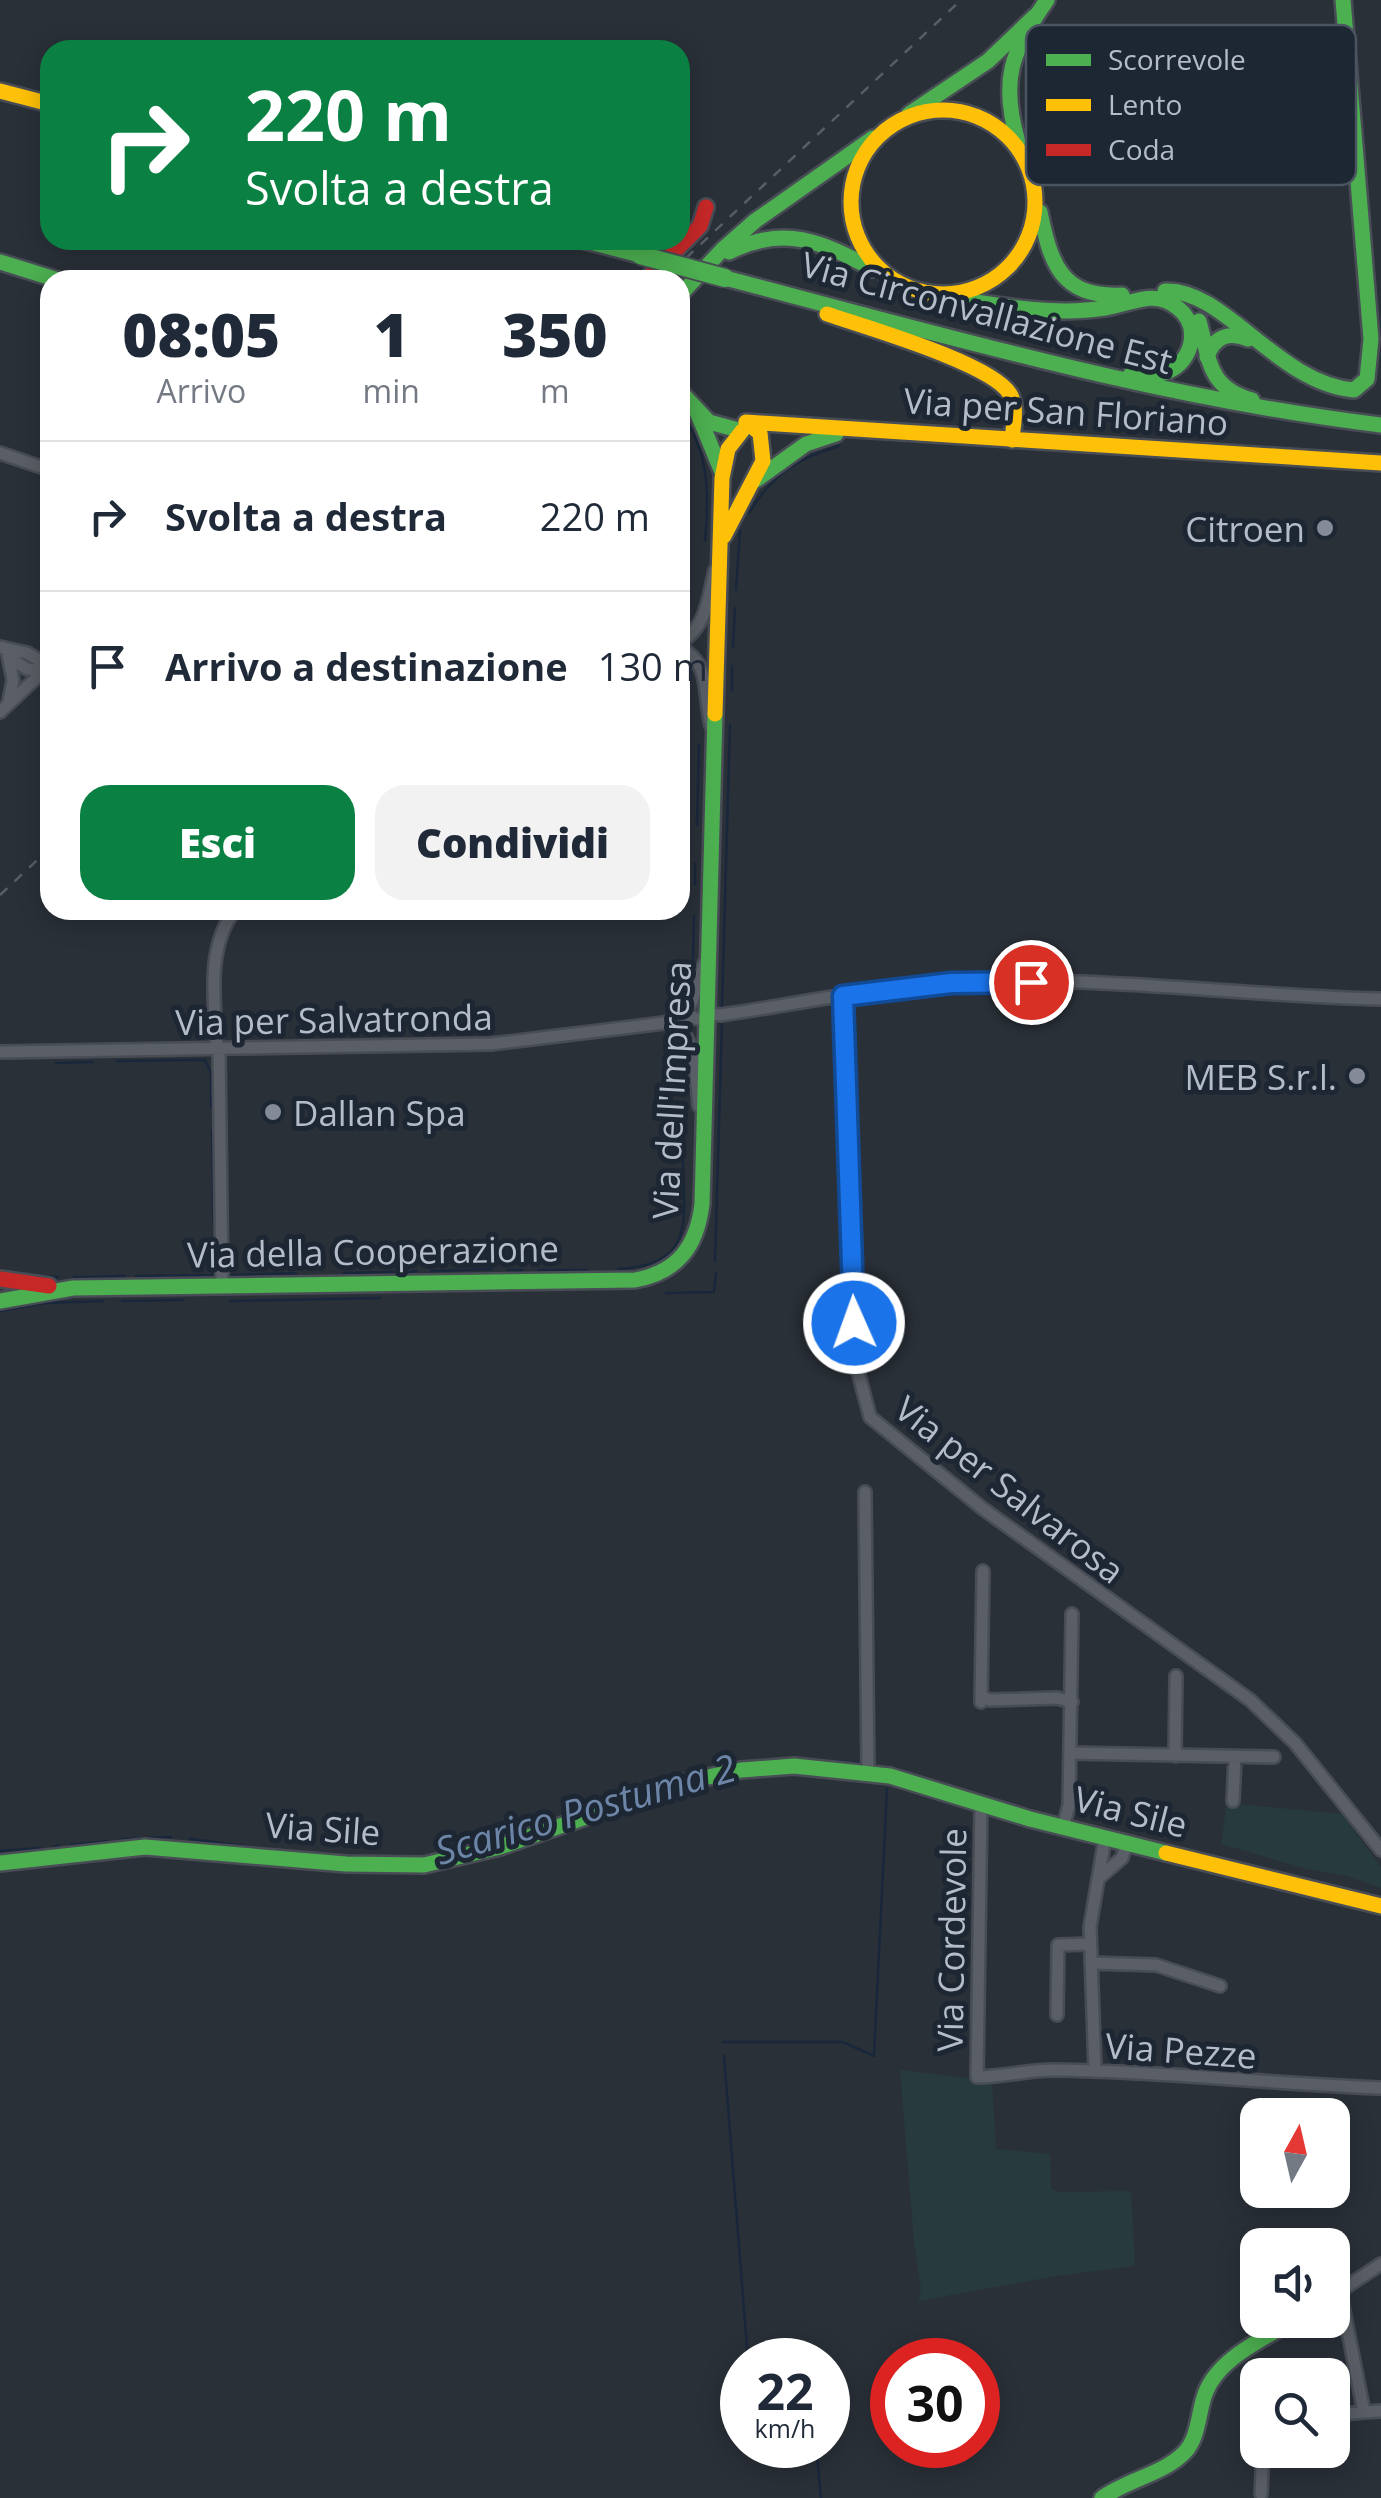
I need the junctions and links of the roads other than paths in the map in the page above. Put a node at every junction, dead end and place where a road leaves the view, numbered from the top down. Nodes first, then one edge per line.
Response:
1 (1047, 0) edge
2 (1343, 0) edge
3 (1035, 16) junction
4 (1030, 25) edge
5 (1345, 25) edge
6 (1026, 32) edge
7 (0, 91) edge
8 (40, 101) edge
9 (889, 128) junction
10 (1021, 152) junction
11 (1356, 160) edge
12 (1026, 162) edge
13 (1034, 185) edge
14 (1036, 198) junction
15 (706, 207) dead end
16 (690, 236) edge
17 (621, 250) edge
18 (676, 250) edge
19 (0, 262) edge
20 (708, 266) junction
21 (656, 270) edge
22 (40, 274) edge
23 (888, 277) junction
24 (731, 279) junction
25 (690, 285) edge
26 (938, 293) junction
27 (1171, 298) junction
28 (1264, 349) junction
29 (1206, 358) junction
30 (1036, 359) junction
31 (690, 402) edge
32 (1332, 420) junction
33 (1381, 424) edge
34 (750, 428) junction
35 (838, 431) junction
36 (1012, 440) junction
37 (0, 454) edge
38 (1381, 463) edge
39 (40, 467) edge
40 (722, 478) junction
41 (749, 486) junction
42 (722, 546) junction
43 (690, 637) edge
44 (3, 650) edge
45 (690, 653) edge
46 (40, 668) edge
47 (40, 675) edge
48 (2, 710) edge
49 (714, 739) junction
50 (228, 920) edge
51 (710, 948) junction
52 (843, 996) junction
53 (1381, 999) edge
54 (707, 1018) junction
55 (674, 1021) junction
56 (218, 1049) junction
57 (0, 1052) edge
58 (704, 1125) junction
59 (672, 1269) joint
60 (0, 1280) edge
61 (222, 1286) junction
62 (73, 1288) junction
63 (0, 1301) edge
64 (866, 1492) dead end
65 (982, 1571) dead end
66 (1072, 1614) dead end
67 (1176, 1676) dead end
68 (1072, 1702) junction
69 (1072, 1753) junction
70 (1175, 1756) junction
71 (1274, 1757) dead end
72 (1235, 1758) junction
73 (868, 1771) junction
74 (1233, 1801) dead end
75 (981, 1805) junction
76 (1064, 1827) junction
77 (1104, 1838) junction
78 (1126, 1843) junction
79 (1381, 1850) edge
80 (0, 1863) edge
81 (1098, 1881) junction
82 (1381, 1906) edge
83 (1090, 1944) junction
84 (1090, 1963) junction
85 (1220, 1986) dead end
86 (1056, 2015) dead end
87 (1096, 2071) junction
88 (977, 2076) joint
89 (1381, 2088) edge
90 (1381, 2264) edge
91 (1350, 2284) edge
92 (1265, 2338) edge
93 (1347, 2338) edge
94 (1381, 2411) edge
95 (1364, 2412) junction
96 (1350, 2414) edge
97 (1262, 2468) edge
98 (1261, 2494) dead end
99 (1102, 2498) edge

1 - 3 main road
2 - 5 main road
3 - 4 main road
3 - 9 main road
6 - 10 main road
7 - 8 main road
9 - 10 main road
9 - 20 main road
9 - 23 main road
10 - 12 main road
11 - 28 main road
13 - 14 main road
14 - 26 main road
14 - 27 main road
15 - 16 main road
17 - 24 main road, Via Circonvallazione Est, bridge
18 - 21 main road
19 - 22 main road
20 - 23 main road
20 - 25 main road
23 - 26 main road
24 - 30 main road, Via Circonvallazione Est
24 - 36 main road
26 - 27 main road
27 - 28 main road
27 - 29 main road
27 - 30 main road
28 - 29 main road
29 - 32 main road
30 - 32 main road, Via Circonvallazione Est
31 - 34 main road, Via per San Floriano
31 - 40 main road, Via dell'Impresa
32 - 33 main road, Via Circonvallazione Est
34 - 35 main road, Via per San Floriano
34 - 40 main road, Via dell'Impresa
34 - 41 main road
35 - 36 main road, Via per San Floriano
35 - 41 main road
36 - 38 main road, Via per San Floriano
37 - 39 street
40 - 42 main road, Via dell'Impresa
41 - 42 main road, Via dell'Impresa
42 - 43 street
42 - 49 main road, Via dell'Impresa
44 - 46 street
44 - 48 street
45 - 49 street
47 - 48 street
49 - 51 main road, Via dell'Impresa
50 - 56 street
51 - 54 main road, Via dell'Impresa
51 - 55 street
52 - 53 street, Via per Salvatronda
52 - 54 street, Via per Salvatronda
52 - 79 street, Via per Salvarosa
54 - 55 street, Via per Salvatronda
54 - 58 main road, Via dell'Impresa
55 - 56 street, Via per Salvatronda
55 - 58 street
56 - 57 street, Via per Salvatronda
56 - 61 street
58 - 59 main road, Via dell'Impresa
59 - 61 main road, Via della Cooperazione
60 - 62 main road, Via della Cooperazione
61 - 62 main road, Via della Cooperazione
62 - 63 main road, Via della Cooperazione
64 - 73 street
65 - 68 street
66 - 68 street
67 - 70 street
68 - 69 street
69 - 70 street
69 - 76 street
70 - 72 street
71 - 72 street
72 - 74 street
73 - 75 main road, Via Sile
73 - 80 main road, Via Sile
75 - 76 main road, Via Sile
75 - 88 street, Via Cordevole
76 - 77 main road, Via Sile
77 - 78 main road, Via Sile
77 - 81 street
78 - 81 street
78 - 82 main road, Via Sile
81 - 83 street
83 - 84 street
83 - 86 street
84 - 85 street
84 - 87 street
87 - 88 street, Via Pezze
87 - 89 street, Via Pezze
90 - 91 street
92 - 99 main road
93 - 95 street
94 - 95 street
95 - 96 street
97 - 98 street

